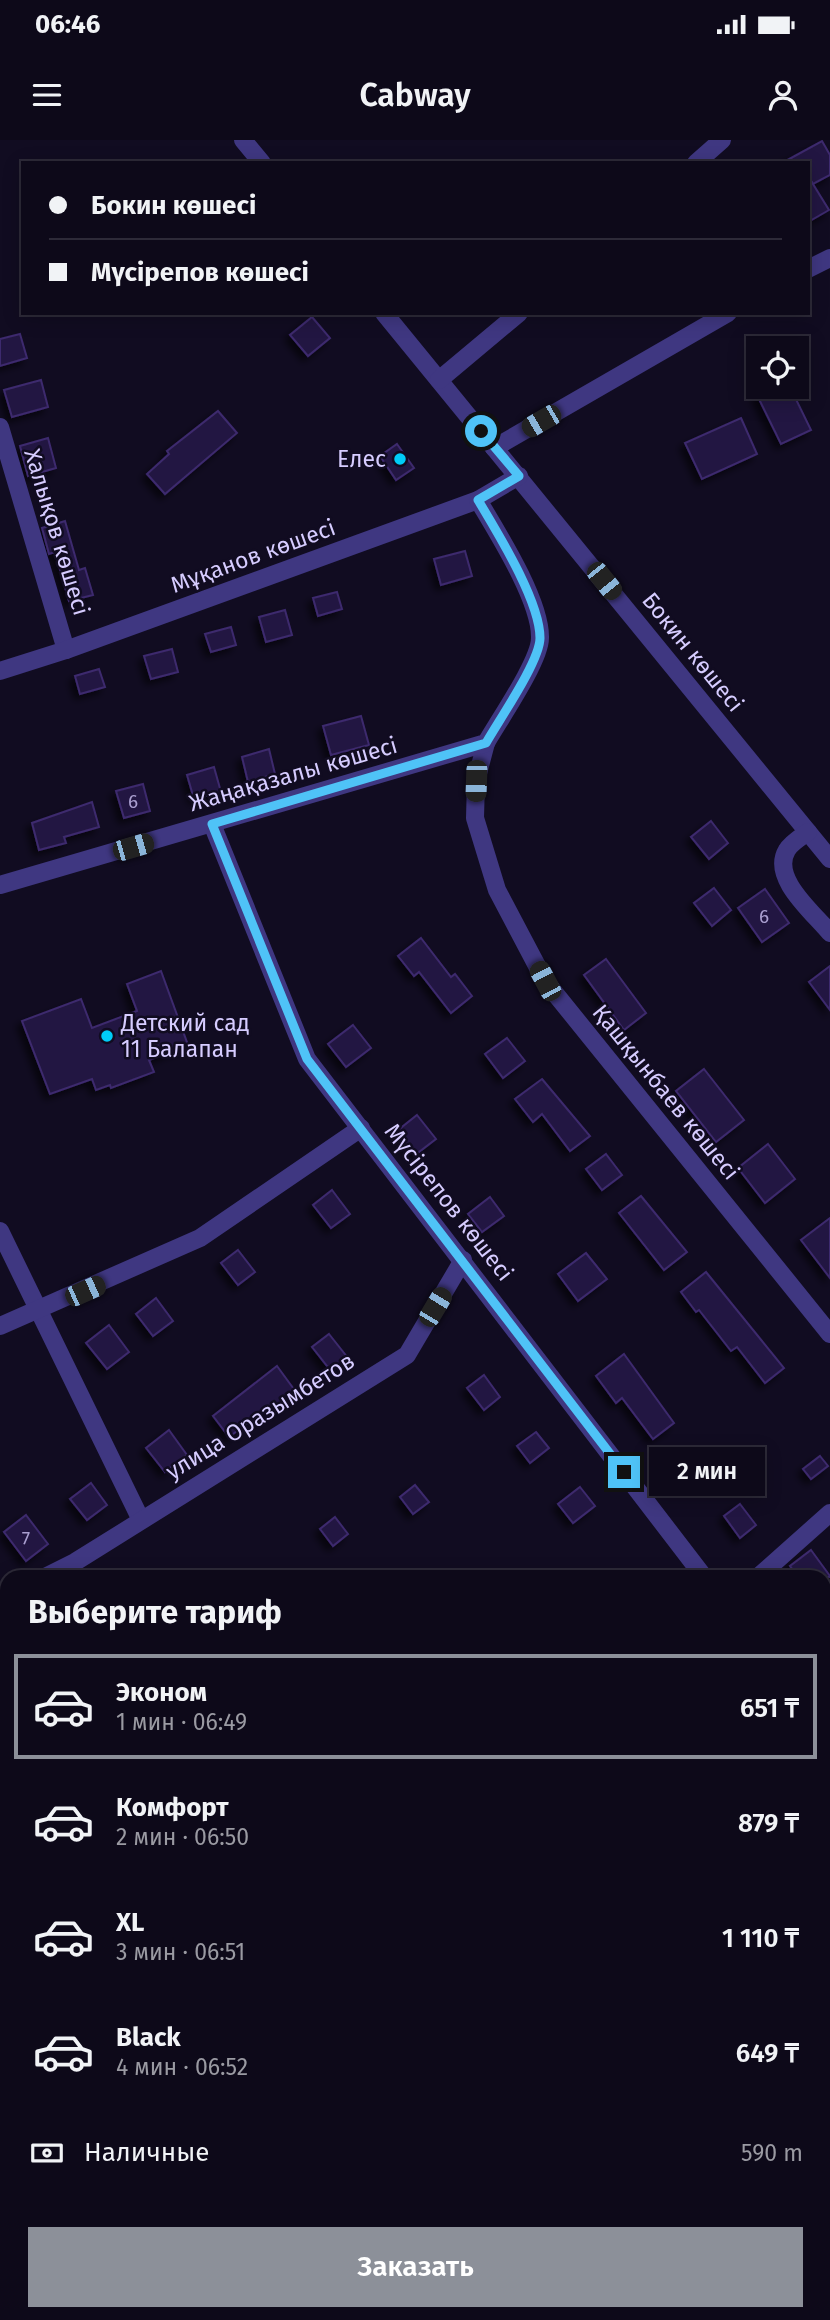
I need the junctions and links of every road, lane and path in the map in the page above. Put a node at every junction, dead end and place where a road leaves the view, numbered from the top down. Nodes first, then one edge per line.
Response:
1 (243, 140) edge
2 (720, 141) edge
3 (260, 152) edge
4 (698, 161) edge
5 (830, 258) edge
6 (810, 268) edge
7 (386, 315) edge
8 (517, 315) edge
9 (725, 315) edge
10 (439, 380) junction
11 (0, 427) edge
12 (494, 448) junction
13 (519, 476) junction
14 (478, 500) junction
15 (66, 650) junction
16 (0, 671) edge
17 (486, 743) junction
18 (212, 824) junction
19 (808, 832) junction
20 (830, 859) edge
21 (0, 886) edge
22 (830, 933) edge
23 (361, 1128) junction
24 (0, 1231) edge
25 (463, 1260) junction
26 (39, 1312) junction
27 (0, 1326) edge
28 (830, 1334) edge
29 (830, 1513) edge
30 (140, 1518) junction
31 (60, 1570) edge
32 (699, 1570) edge
33 (766, 1570) edge

1 - 3 street
2 - 4 street
5 - 6 street
7 - 10 street, Бокин көшесі
8 - 10 street
9 - 12 street
10 - 12 street, Бокин көшесі
11 - 15 street, Халықов көшесі
12 - 13 street, Бокин көшесі
13 - 14 street, Мұқанов көшесі
13 - 19 street, Бокин көшесі
14 - 15 street, Мұқанов көшесі
14 - 17 street
15 - 16 street, Мұқанов көшесі
17 - 18 street, Жаңақазалы көшесі
17 - 28 street, Қашқынбаев көшесі
18 - 21 street, Жаңақазалы көшесі
18 - 23 street, Мүсірепов көшесі
19 - 20 street, Бокин көшесі
19 - 22 street
23 - 25 street, Мүсірепов көшесі
23 - 26 street
24 - 26 street
25 - 30 street, улица Оразымбетов
25 - 32 street, Мүсірепов көшесі
26 - 27 street
26 - 30 street
29 - 33 street
30 - 31 street, улица Оразымбетов

